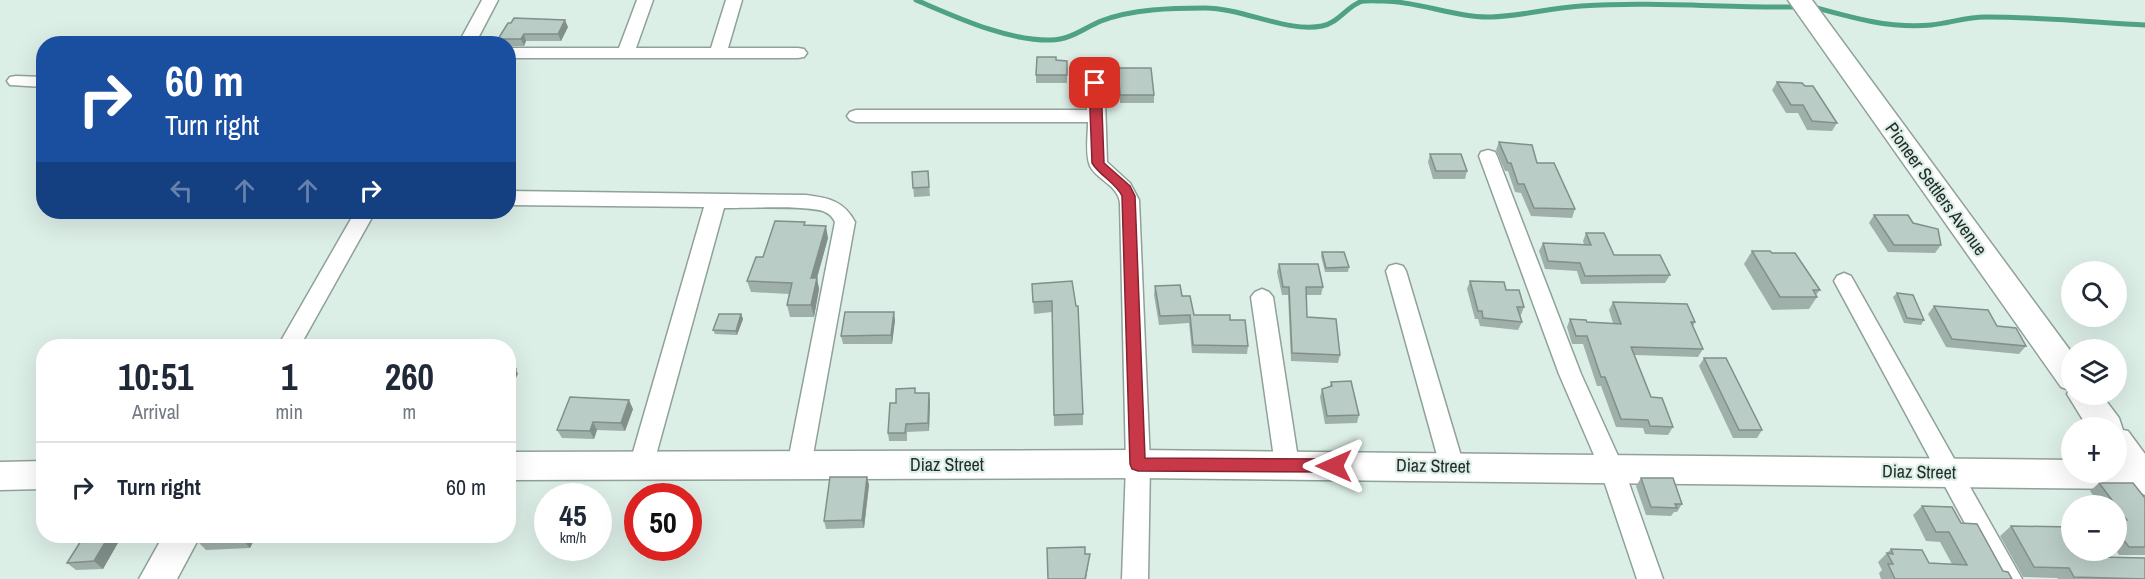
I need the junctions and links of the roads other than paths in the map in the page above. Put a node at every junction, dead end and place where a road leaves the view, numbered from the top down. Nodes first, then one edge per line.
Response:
1 (490, 0) edge
2 (645, 0) edge
3 (734, 0) edge
4 (1805, 7) edge
5 (470, 36) edge
6 (516, 53) edge
7 (626, 53) junction
8 (718, 53) junction
9 (798, 53) dead end
10 (1095, 67) dead end
11 (16, 81) dead end
12 (36, 82) edge
13 (856, 116) dead end
14 (1096, 116) junction
15 (1488, 156) dead end
16 (516, 198) edge
17 (716, 201) junction
18 (361, 219) edge
19 (1396, 271) dead end
20 (1845, 281) dead end
21 (1262, 297) dead end
22 (293, 339) edge
23 (2061, 363) edge
24 (2127, 455) edge
25 (1138, 464) junction
26 (1287, 465) junction
27 (516, 466) edge
28 (641, 466) junction
29 (799, 466) junction
30 (1452, 466) junction
31 (1612, 469) junction
32 (1951, 472) junction
33 (36, 475) edge
34 (0, 476) edge
35 (2144, 477) edge
36 (178, 543) edge
37 (157, 579) edge
38 (1135, 579) edge
39 (1650, 579) edge
40 (2009, 579) edge

1 - 5 street
2 - 7 street
3 - 8 street
4 - 23 main road, Pioneer Settlers Avenue
6 - 7 street
7 - 8 street
8 - 9 street
10 - 14 street
11 - 12 street
13 - 14 street
14 - 25 street
15 - 31 street
16 - 17 street
17 - 28 street
17 - 29 street
18 - 22 street
19 - 30 street
20 - 32 street
21 - 26 street
24 - 35 main road
25 - 26 main road, Diaz Street
25 - 29 main road, Diaz Street
25 - 38 street
26 - 30 main road, Diaz Street
27 - 28 main road, Diaz Street
28 - 29 main road, Diaz Street
30 - 31 main road, Diaz Street
31 - 32 main road, Diaz Street
31 - 39 street
32 - 35 main road, Diaz Street
32 - 40 street
33 - 34 main road
36 - 37 main road

